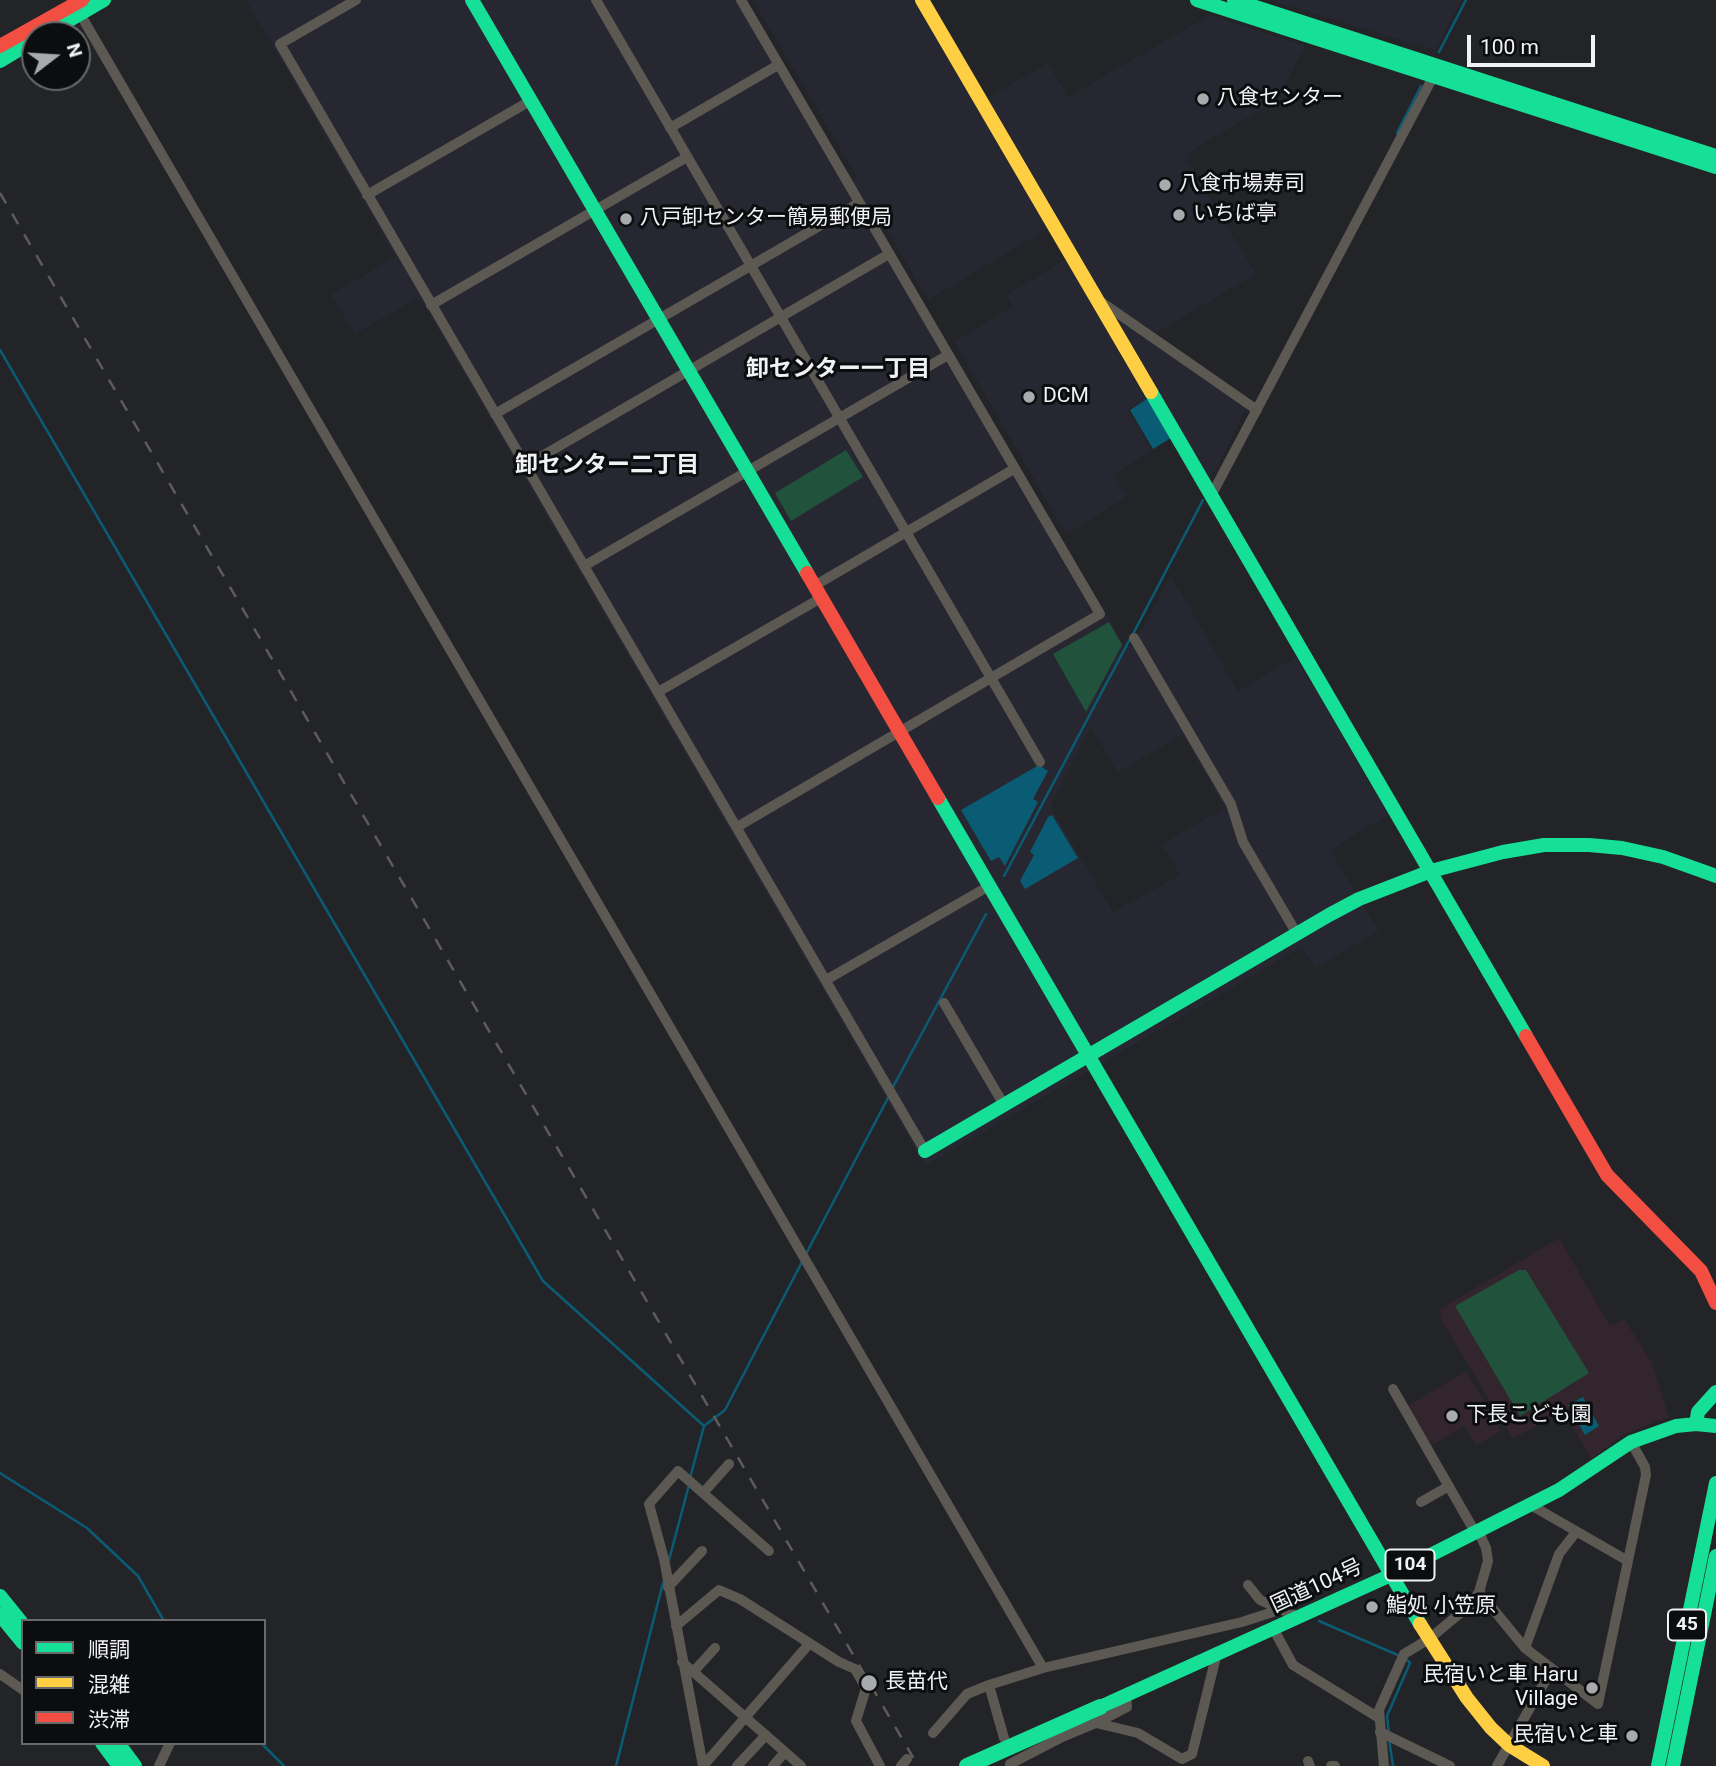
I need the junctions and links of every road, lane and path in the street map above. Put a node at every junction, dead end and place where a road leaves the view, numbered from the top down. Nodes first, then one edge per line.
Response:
1 (104, 0) edge
2 (356, 0) edge
3 (472, 0) edge
4 (596, 0) edge
5 (741, 0) edge
6 (922, 0) edge
7 (1197, 0) edge
8 (1234, 0) edge
9 (77, 5) edge
10 (59, 21) edge
11 (0, 46) edge
12 (21, 48) edge
13 (0, 61) edge
14 (778, 65) junction
15 (1433, 77) junction
16 (530, 101) junction
17 (670, 128) junction
18 (1716, 156) edge
19 (687, 157) junction
20 (1716, 167) edge
21 (367, 195) junction
22 (859, 204) junction
23 (595, 212) junction
24 (890, 254) junction
25 (751, 265) junction
26 (1098, 300) junction
27 (431, 305) junction
28 (781, 318) junction
29 (658, 320) junction
30 (948, 355) junction
31 (689, 372) junction
32 (1257, 410) junction
33 (495, 414) junction
34 (840, 418) junction
35 (526, 466) junction
36 (1014, 469) junction
37 (747, 471) junction
38 (1212, 494) junction
39 (907, 533) junction
40 (584, 566) junction
41 (818, 592) junction
42 (1134, 638) dead end
43 (992, 678) junction
44 (658, 692) junction
45 (900, 732) junction
46 (1040, 762) dead end
47 (737, 827) junction
48 (1431, 871) junction
49 (1716, 876) edge
50 (989, 886) junction
51 (1297, 934) junction
52 (826, 980) junction
53 (944, 1003) dead end
54 (1088, 1055) junction
55 (1004, 1105) junction
56 (925, 1151) joint
57 (1716, 1303) edge
58 (1392, 1389) dead end
59 (1716, 1391) edge
60 (1696, 1424) junction
61 (1716, 1426) edge
62 (1631, 1443) junction
63 (729, 1464) dead end
64 (1716, 1483) edge
65 (1449, 1486) junction
66 (703, 1493) junction
67 (1421, 1502) dead end
68 (1529, 1504) junction
69 (1477, 1531) junction
70 (1577, 1532) junction
71 (702, 1551) dead end
72 (769, 1551) dead end
73 (1716, 1556) edge
74 (1628, 1561) junction
75 (1391, 1575) junction
76 (1248, 1585) dead end
77 (668, 1587) junction
78 (1479, 1592) junction
79 (0, 1596) edge
80 (1277, 1608) junction
81 (0, 1615) edge
82 (1300, 1618) junction
83 (21, 1622) edge
84 (1242, 1622) junction
85 (676, 1626) junction
86 (1274, 1630) junction
87 (1429, 1639) junction
88 (21, 1641) edge
89 (1250, 1641) junction
90 (809, 1644) junction
91 (715, 1648) dead end
92 (1525, 1648) junction
93 (1216, 1657) junction
94 (682, 1662) junction
95 (1043, 1668) junction
96 (1552, 1669) junction
97 (694, 1671) junction
98 (0, 1674) edge
99 (989, 1685) junction
100 (21, 1689) edge
101 (1098, 1715) junction
102 (747, 1717) junction
103 (1378, 1718) junction
104 (1380, 1732) junction
105 (933, 1733) dead end
106 (766, 1735) junction
107 (1004, 1738) dead end
108 (103, 1745) edge
109 (119, 1745) edge
110 (169, 1745) edge
111 (1508, 1745) junction
112 (785, 1752) junction
113 (1010, 1763) edge
114 (119, 1766) edge
115 (135, 1766) edge
116 (159, 1766) edge
117 (703, 1766) edge
118 (737, 1766) edge
119 (773, 1766) edge
120 (801, 1766) edge
121 (880, 1766) edge
122 (967, 1766) edge
123 (1384, 1766) edge
124 (1450, 1766) edge
125 (1497, 1766) edge
126 (1543, 1766) edge
127 (1658, 1766) edge
128 (1673, 1766) edge

1 - 9 main road
2 - 21 street
3 - 16 main road
4 - 17 street
5 - 14 street
6 - 26 main road
7 - 15 main road
8 - 18 main road
9 - 10 main road
9 - 11 main road
9 - 95 street
12 - 13 main road
14 - 17 street
14 - 22 street
15 - 20 main road
15 - 32 street
16 - 21 street
16 - 23 main road
17 - 19 street
19 - 23 street
19 - 25 street
21 - 27 street
22 - 24 street
22 - 25 street
23 - 27 street
23 - 29 main road
24 - 28 street
24 - 30 street
25 - 28 street
25 - 29 street
26 - 32 street
26 - 38 main road
27 - 33 street
28 - 31 street
28 - 34 street
29 - 31 main road
29 - 33 street
30 - 34 street
30 - 36 street
31 - 35 street
31 - 37 main road
32 - 38 street
33 - 35 street
34 - 37 street
34 - 39 street
35 - 40 street
36 - 39 street
36 - 43 street
37 - 40 street
37 - 41 main road
38 - 48 main road
39 - 41 street
39 - 43 street
40 - 44 street
41 - 44 street
41 - 45 main road
42 - 51 street
43 - 45 street
43 - 46 street
44 - 47 street
45 - 47 street
45 - 50 main road
47 - 52 street
48 - 49 main road
48 - 51 main road
48 - 57 main road
50 - 52 street
50 - 54 main road
51 - 54 main road
52 - 56 street
53 - 55 street
54 - 55 main road
54 - 75 main road
55 - 56 main road
58 - 65 street
59 - 60 main road
60 - 61 main road, 国道104号 / 104
60 - 62 main road, 国道104号 / 104
62 - 68 main road, 国道104号 / 104
62 - 74 street
63 - 66 street
64 - 127 main road, 45
65 - 67 street
65 - 69 street
66 - 72 street
66 - 77 street
68 - 69 main road, 国道104号 / 104
68 - 70 street
69 - 75 main road, 国道104号 / 104
69 - 78 street
70 - 74 street
70 - 92 street
71 - 77 street
73 - 128 main road, 45
74 - 96 street
75 - 82 main road, 国道104号 / 104
75 - 87 main road
76 - 80 street
77 - 85 street
78 - 87 street
78 - 92 street
79 - 83 main road
80 - 82 street
80 - 84 street
81 - 88 main road
82 - 86 main road, 国道104号 / 104
84 - 89 street
84 - 95 street
85 - 90 street
85 - 94 street
86 - 89 main road, 国道104号 / 104
86 - 103 street
87 - 103 street
87 - 111 main road
89 - 93 main road, 国道104号 / 104
90 - 102 street
90 - 121 street
91 - 97 street
92 - 96 street
93 - 101 main road, 国道104号 / 104
93 - 101 street
94 - 97 street
94 - 117 street
95 - 99 street
96 - 111 street
97 - 102 street
98 - 100 street
99 - 105 street
99 - 107 street
101 - 113 street
101 - 122 main road, 国道104号 / 104, bridge
102 - 106 street
102 - 117 street
103 - 104 street
104 - 123 street
104 - 124 street
106 - 112 street
106 - 118 street
108 - 114 main road
109 - 115 main road
110 - 116 street
111 - 125 street
111 - 126 main road
112 - 119 street
112 - 120 street

